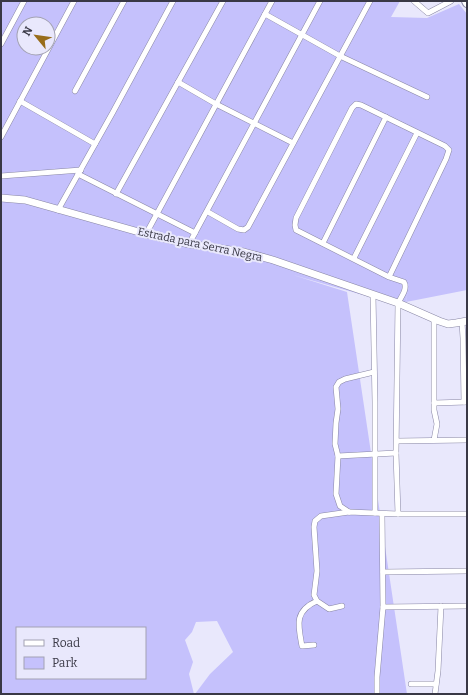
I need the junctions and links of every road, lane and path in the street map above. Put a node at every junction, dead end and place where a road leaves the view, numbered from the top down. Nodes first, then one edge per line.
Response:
1 (24, 1) edge
2 (74, 1) edge
3 (124, 1) edge
4 (173, 1) edge
5 (223, 1) edge
6 (272, 1) edge
7 (320, 1) edge
8 (370, 1) edge
9 (414, 1) edge
10 (451, 1) edge
11 (265, 14) junction
12 (303, 34) junction
13 (1, 44) edge
14 (340, 56) junction
15 (178, 82) junction
16 (75, 91) dead end
17 (427, 97) dead end
18 (20, 100) junction
19 (216, 104) junction
20 (386, 117) junction
21 (255, 124) junction
22 (417, 133) junction
23 (1, 136) edge
24 (293, 143) junction
25 (95, 144) junction
26 (80, 172) junction
27 (1, 176) edge
28 (116, 194) junction
29 (1, 198) edge
30 (58, 210) junction
31 (208, 212) junction
32 (157, 214) junction
33 (195, 233) junction
34 (146, 234) junction
35 (323, 243) junction
36 (189, 244) junction
37 (354, 258) junction
38 (389, 277) junction
39 (373, 295) junction
40 (398, 303) junction
41 (434, 320) junction
42 (464, 322) edge
43 (374, 372) junction
44 (465, 402) edge
45 (434, 403) junction
46 (434, 440) junction
47 (467, 440) edge
48 (397, 441) junction
49 (396, 453) junction
50 (375, 454) junction
51 (338, 456) junction
52 (348, 512) junction
53 (375, 513) junction
54 (382, 514) junction
55 (398, 514) junction
56 (467, 514) edge
57 (467, 571) edge
58 (383, 572) junction
59 (317, 601) junction
60 (342, 606) dead end
61 (441, 606) junction
62 (467, 606) edge
63 (383, 607) junction
64 (314, 645) dead end
65 (411, 684) dead end
66 (436, 684) junction
67 (377, 694) edge
68 (435, 694) edge

1 - 13 street
2 - 18 street
3 - 16 street
4 - 25 street
5 - 15 street
6 - 11 street
7 - 12 street
8 - 14 street
9 - 10 street
11 - 12 street
11 - 19 street
12 - 14 street
12 - 21 street
14 - 17 street
14 - 24 street
15 - 19 street
15 - 28 street
18 - 23 street
18 - 25 street
19 - 21 street
19 - 32 street
20 - 22 street
20 - 35 street
20 - 35 street
21 - 24 street
21 - 31 street
22 - 37 street
22 - 38 street
24 - 31 street
25 - 26 street
26 - 27 street
26 - 28 street
26 - 30 street
28 - 32 street
29 - 30 street, Estrada para Serra Negra
30 - 34 street, Estrada para Serra Negra
31 - 33 street
32 - 33 street
32 - 34 street
33 - 36 street
34 - 36 street, Estrada para Serra Negra
35 - 37 street
36 - 39 street, Estrada para Serra Negra
37 - 38 street
38 - 40 street
39 - 40 street, Estrada para Serra Negra
39 - 43 street
40 - 41 street, Estrada para Serra Negra
40 - 48 street
41 - 42 street, Estrada para Serra Negra
41 - 45 street
42 - 44 street
43 - 50 street
43 - 51 street
44 - 45 street
45 - 46 street
46 - 47 street
46 - 48 street
48 - 49 street
49 - 50 street
49 - 55 street
50 - 51 street
50 - 53 street
51 - 52 street
52 - 53 street
52 - 59 street
53 - 54 street
54 - 55 street
54 - 58 street
55 - 56 street
57 - 58 street
58 - 63 street
59 - 60 street
59 - 64 street
61 - 62 street
61 - 63 street
61 - 66 street
63 - 67 street
65 - 66 street
66 - 68 street

